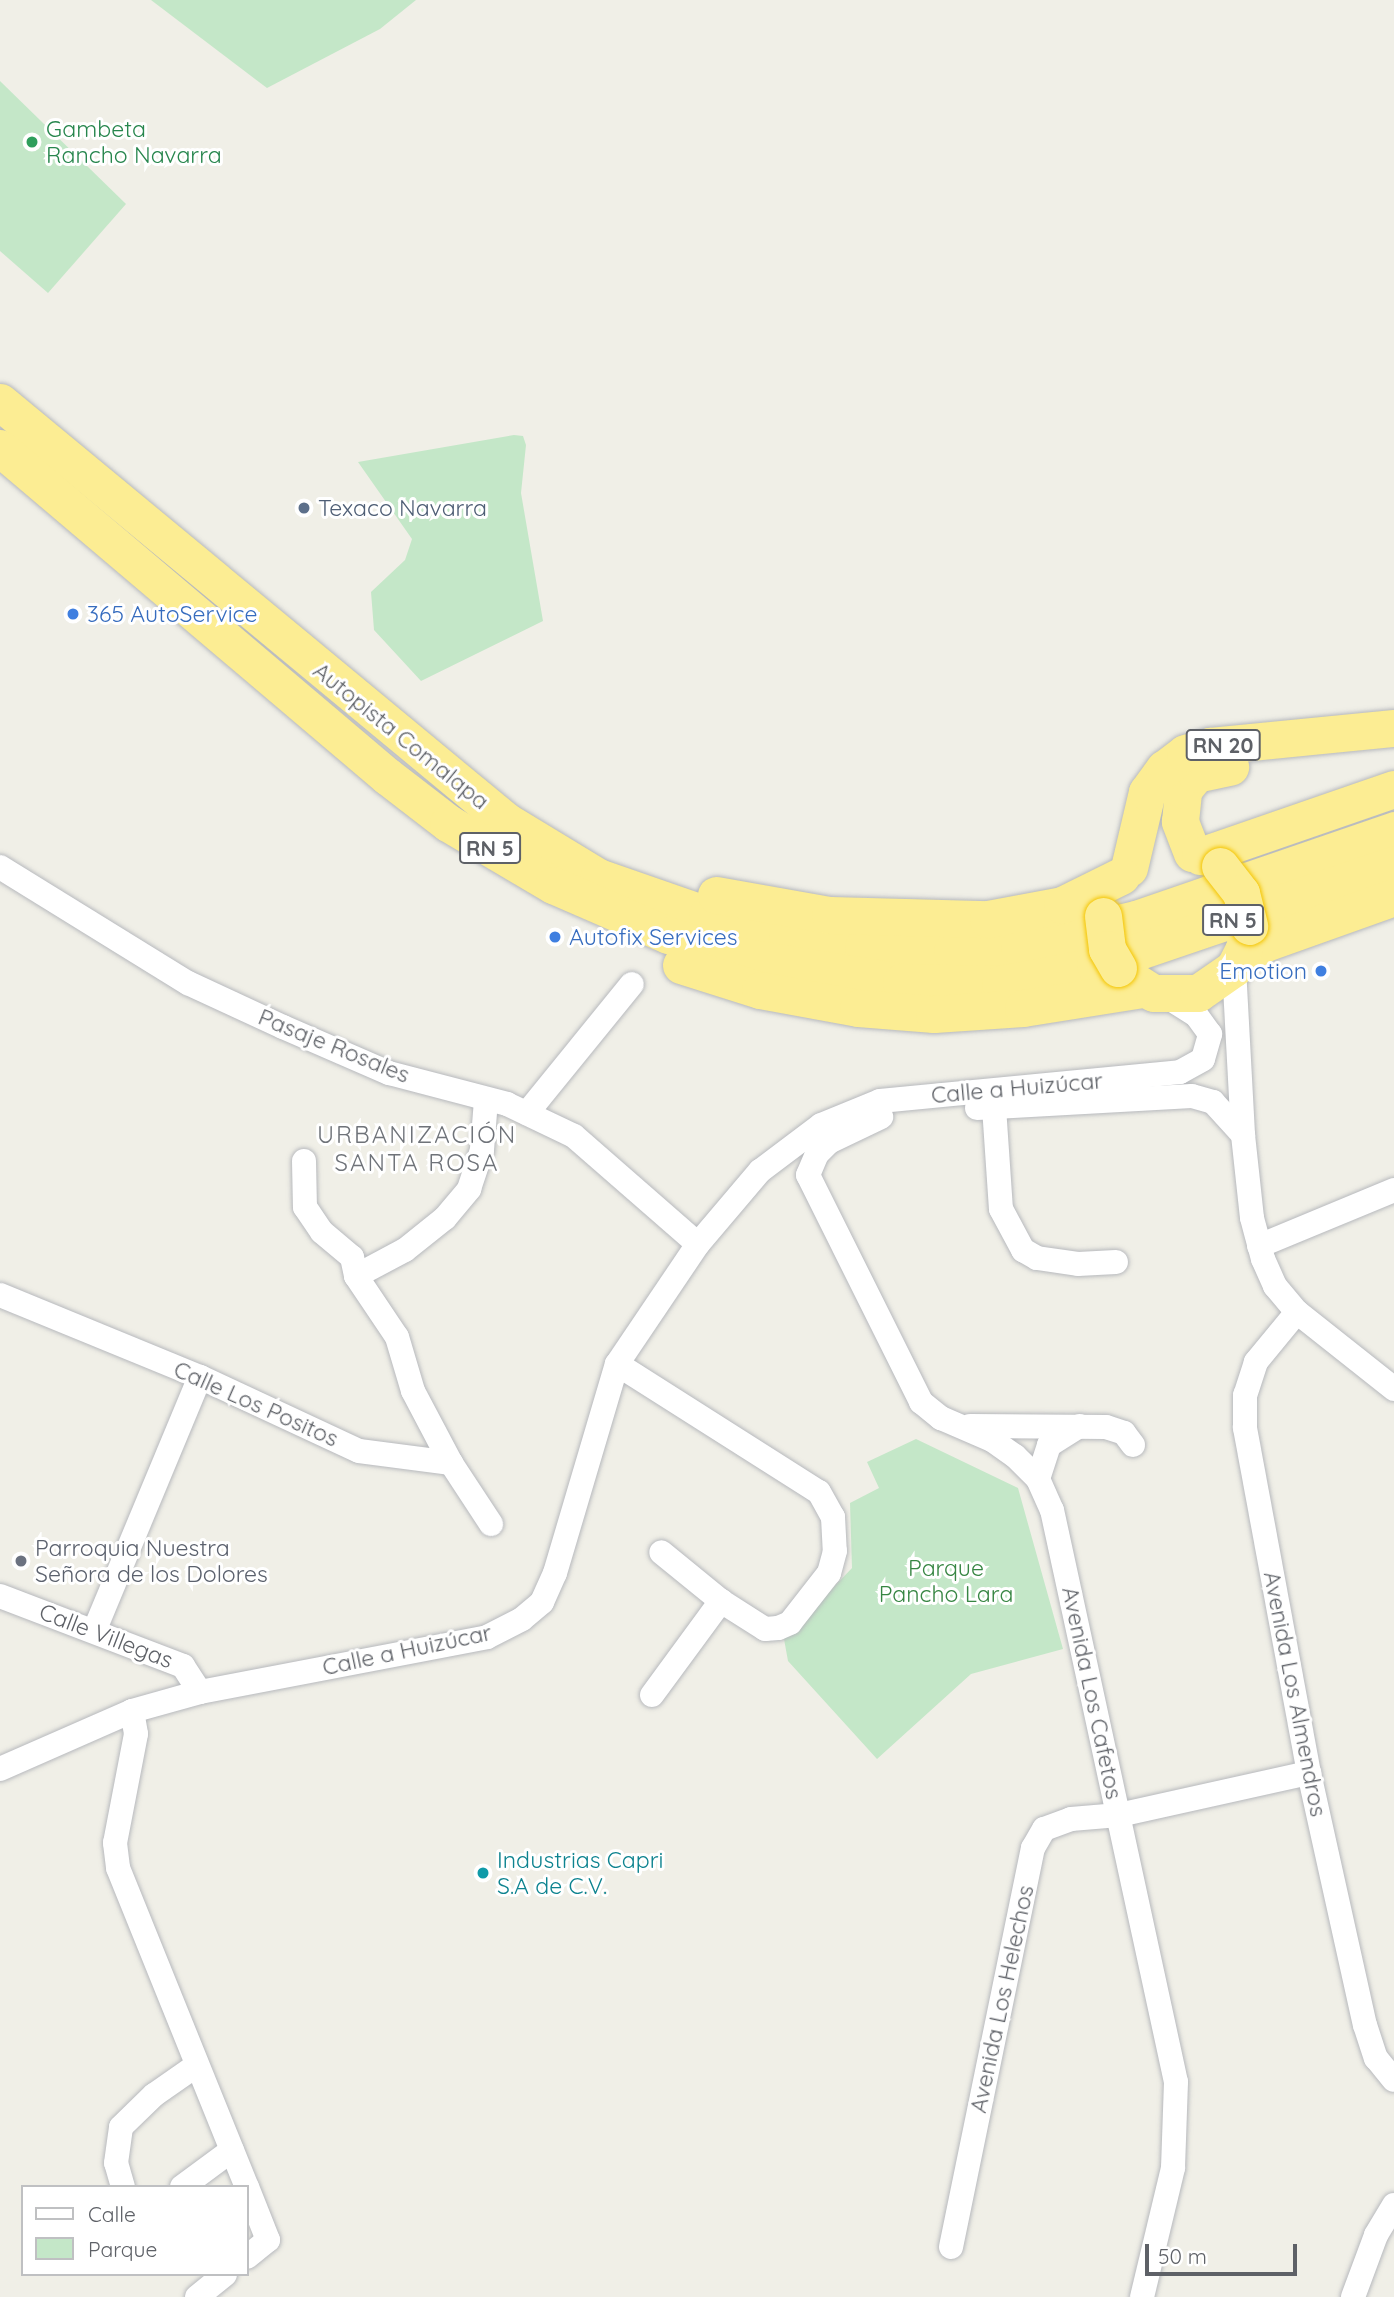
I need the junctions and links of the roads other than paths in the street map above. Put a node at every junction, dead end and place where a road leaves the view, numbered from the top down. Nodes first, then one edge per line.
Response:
1 (0, 402) edge
2 (0, 448) edge
3 (1394, 728) edge
4 (394, 731) junction
5 (1394, 748) edge
6 (387, 776) junction
7 (1394, 789) edge
8 (1394, 830) edge
9 (1204, 859) junction
10 (1394, 864) edge
11 (0, 867) edge
12 (1125, 872) junction
13 (1394, 898) edge
14 (1241, 951) junction
15 (632, 984) dead end
16 (1142, 984) junction
17 (486, 1100) junction
18 (994, 1107) junction
19 (527, 1112) junction
20 (830, 1120) junction
21 (1243, 1135) junction
22 (304, 1161) dead end
23 (811, 1168) junction
24 (761, 1171) junction
25 (1394, 1190) edge
26 (698, 1244) junction
27 (1259, 1246) junction
28 (1116, 1262) dead end
29 (356, 1276) junction
30 (0, 1296) edge
31 (1297, 1312) junction
32 (617, 1364) junction
33 (200, 1377) junction
34 (1394, 1389) edge
35 (962, 1426) junction
36 (1079, 1426) junction
37 (1133, 1445) dead end
38 (451, 1463) junction
39 (1038, 1479) junction
40 (491, 1524) dead end
41 (661, 1552) dead end
42 (0, 1596) edge
43 (721, 1601) junction
44 (95, 1629) junction
45 (200, 1692) junction
46 (652, 1695) dead end
47 (132, 1711) junction
48 (0, 1769) edge
49 (1310, 1773) junction
50 (1119, 1815) junction
51 (197, 2065) junction
52 (1394, 2080) edge
53 (232, 2150) junction
54 (122, 2185) edge
55 (184, 2185) edge
56 (246, 2185) edge
57 (248, 2190) edge
58 (1394, 2205) edge
59 (1385, 2239) edge
60 (951, 2247) dead end
61 (248, 2256) edge
62 (223, 2276) edge
63 (197, 2297) edge
64 (1142, 2297) edge
65 (1353, 2297) edge

1 - 4 highway, Autopista Comalapa / RN 5
2 - 6 highway, Autopista Comalapa / RN 5
3 - 12 highway, RN 20
4 - 8 highway, Autopista Comalapa / RN 5
4 - 12 highway
5 - 9 highway, RN 20
6 - 10 highway, Autopista Comalapa / RN 5
6 - 16 highway
7 - 9 highway
9 - 12 highway
9 - 14 highway, RN 20, bridge
11 - 17 street, Pasaje Rosales
12 - 16 highway, RN 20, bridge
13 - 14 highway
14 - 16 highway
14 - 21 street
15 - 19 street
16 - 20 street, Calle a Huizúcar
17 - 19 street, Pasaje Rosales
17 - 29 street
18 - 21 street, Calle a Huizúcar
18 - 23 street, Calle a Huizúcar
18 - 28 street
19 - 26 street, Pasaje Rosales
20 - 23 street
20 - 24 street, Calle a Huizúcar
21 - 27 street
22 - 29 street
23 - 24 street
23 - 35 street, Avenida Los Cafetos
24 - 26 street, Calle a Huizúcar
25 - 27 street
26 - 32 street, Calle a Huizúcar
27 - 31 street
29 - 38 street
30 - 33 street, Calle Los Positos
31 - 34 street
31 - 49 street, Avenida Los Almendros
32 - 43 street
32 - 45 street, Calle a Huizúcar
33 - 38 street, Calle Los Positos
33 - 44 street
35 - 36 street
35 - 39 street, Avenida Los Cafetos
36 - 37 street
36 - 39 street
38 - 40 street
39 - 50 street, Avenida Los Cafetos
41 - 43 street
42 - 44 street, Calle Villegas
43 - 46 street
44 - 45 street, Calle Villegas
45 - 47 street, Calle a Huizúcar
47 - 48 street, Calle a Huizúcar
47 - 51 street
49 - 50 street, Avenida Los Helechos
49 - 52 street, Avenida Los Almendros
50 - 60 street, Avenida Los Helechos
50 - 64 street, Avenida Los Cafetos
51 - 53 street
51 - 54 street
53 - 55 street
53 - 56 street
57 - 61 street
58 - 59 street
59 - 65 street
62 - 63 street

